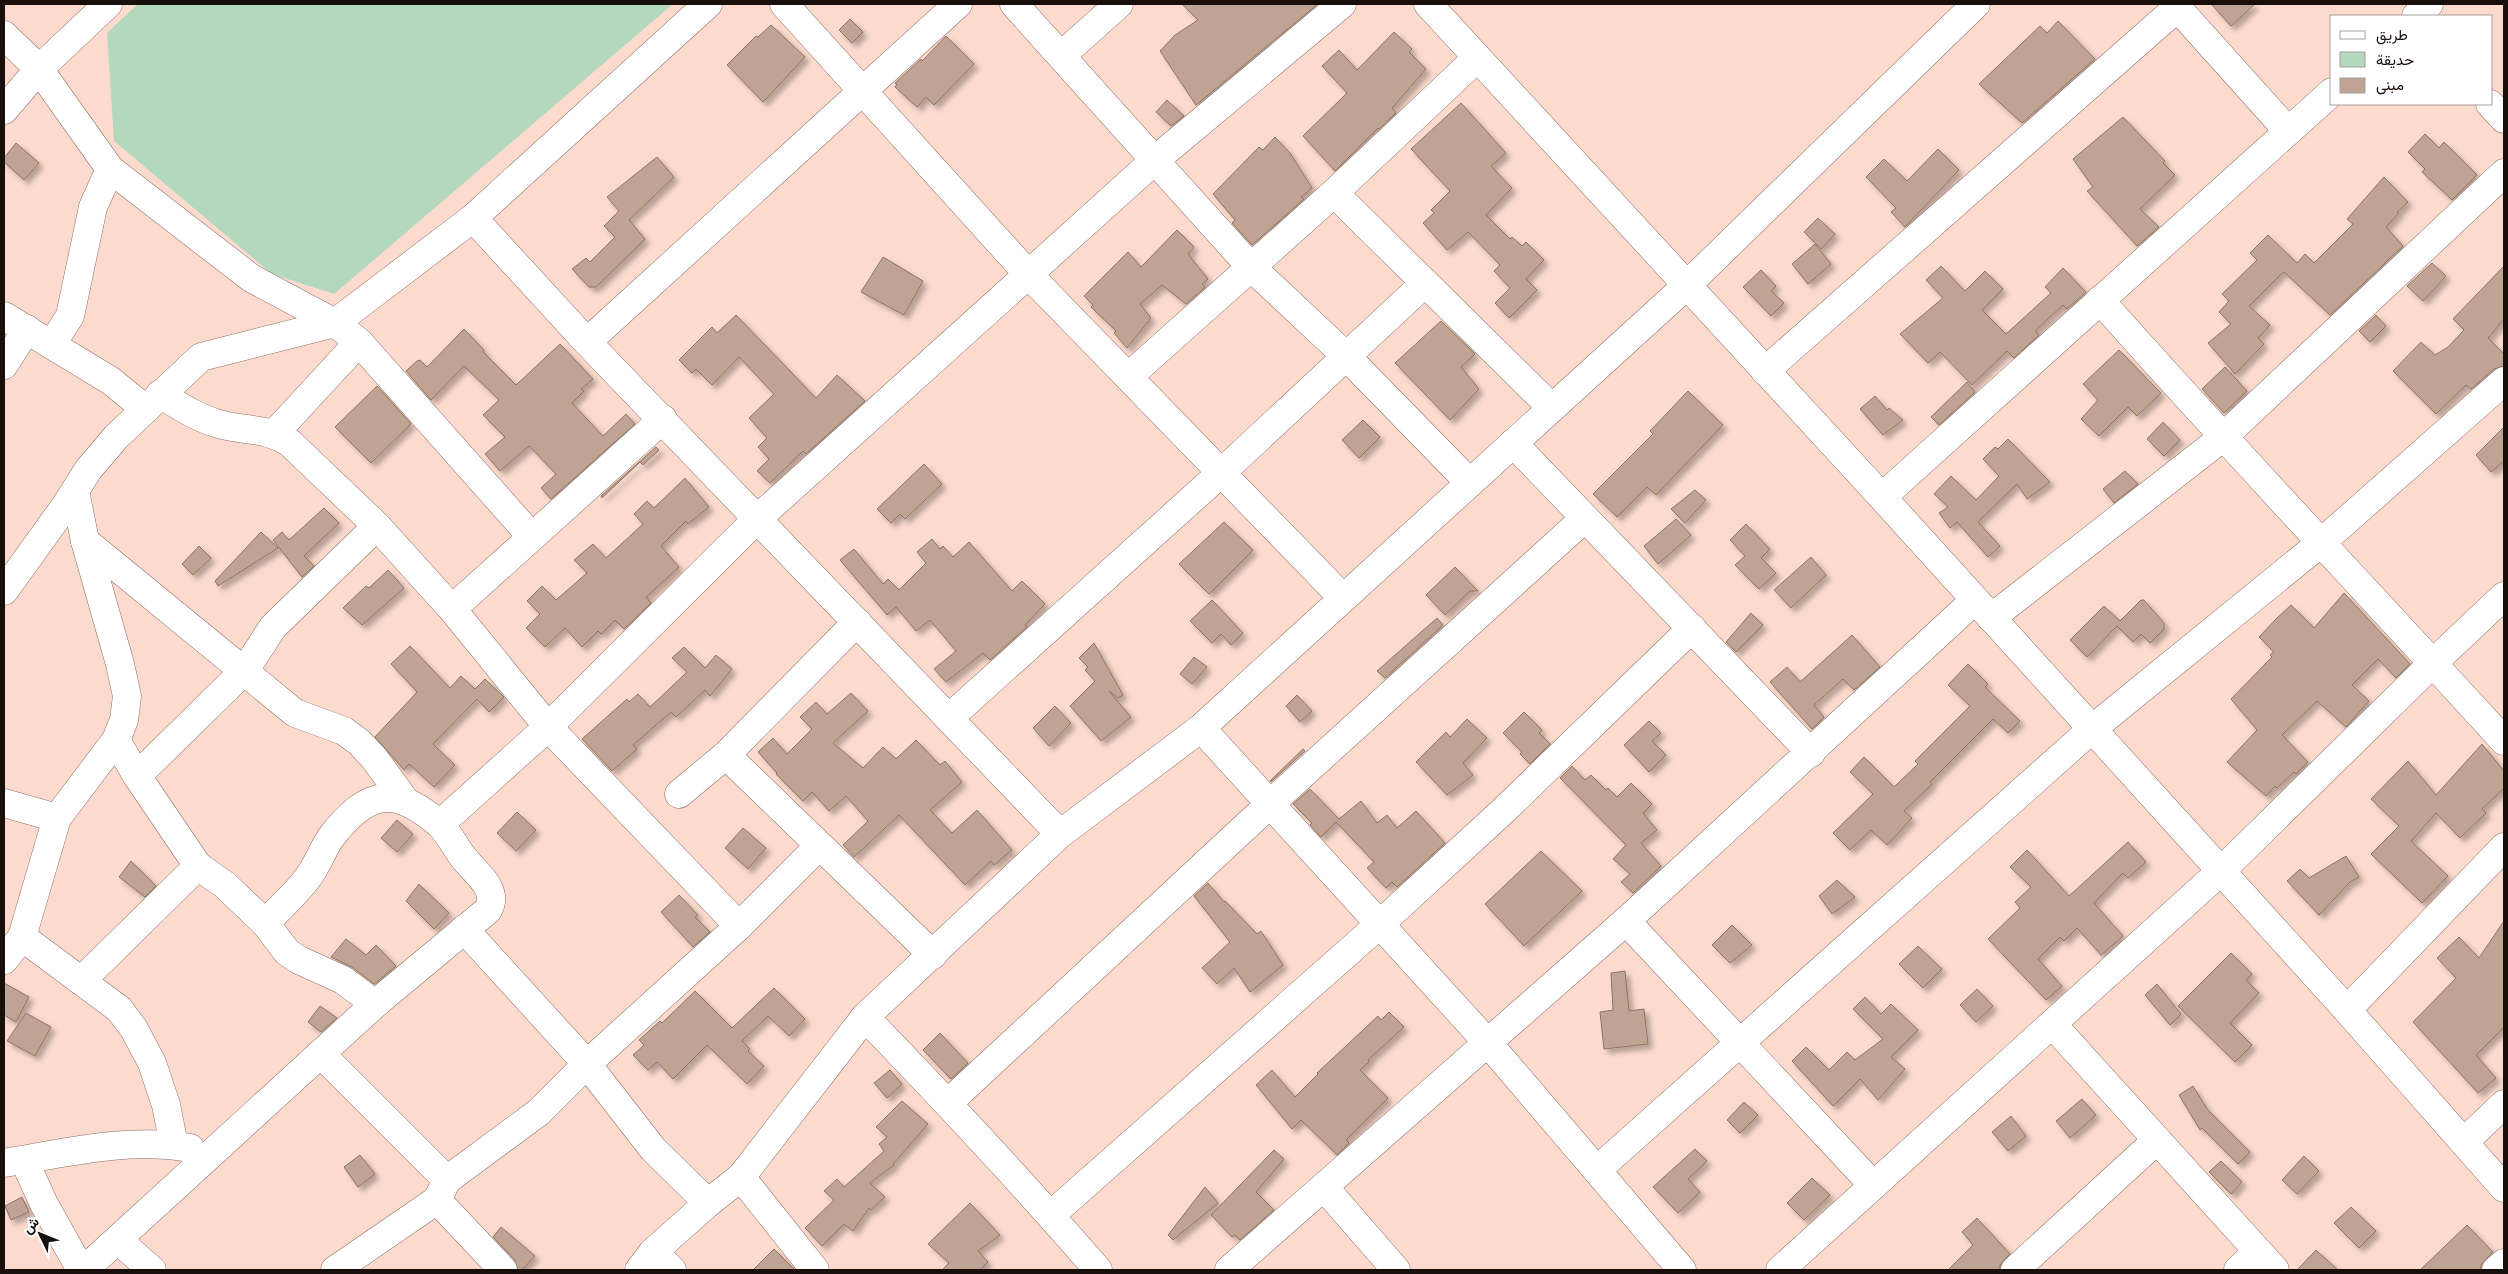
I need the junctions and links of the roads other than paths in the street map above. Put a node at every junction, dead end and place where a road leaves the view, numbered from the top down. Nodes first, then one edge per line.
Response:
1 (108, 4) edge
2 (708, 4) edge
3 (784, 4) edge
4 (958, 4) edge
5 (1014, 4) edge
6 (1119, 4) edge
7 (1342, 4) edge
8 (1428, 4) edge
9 (1976, 4) edge
10 (2429, 4) edge
11 (2176, 6) edge
12 (2417, 15) edge
13 (4, 36) edge
14 (1062, 55) junction
15 (1477, 58) junction
16 (39, 69) junction
17 (862, 91) junction
18 (2330, 94) edge
19 (2491, 105) edge
20 (4, 110) edge
21 (2504, 119) edge
22 (2288, 131) junction
23 (1155, 160) junction
24 (110, 168) junction
25 (2504, 173) edge
26 (1334, 194) junction
27 (473, 218) junction
28 (1250, 266) junction
29 (1028, 275) junction
30 (1425, 283) junction
31 (1686, 286) junction
32 (2100, 300) junction
33 (4, 316) edge
34 (335, 323) junction
35 (27, 329) junction
36 (359, 342) junction
37 (587, 342) junction
38 (52, 344) junction
39 (1346, 356) junction
40 (4, 365) edge
41 (1765, 371) junction
42 (1128, 377) junction
43 (2504, 381) edge
44 (152, 401) junction
45 (1552, 408) junction
46 (663, 419) junction
47 (275, 433) junction
48 (2222, 438) junction
49 (1513, 443) junction
50 (1221, 473) junction
51 (1470, 483) junction
52 (75, 491) junction
53 (1882, 497) junction
54 (1585, 518) junction
55 (757, 519) junction
56 (377, 526) junction
57 (532, 537) junction
58 (85, 541) junction
59 (2322, 542) junction
60 (4, 591) edge
61 (2504, 596) edge
62 (1343, 598) junction
63 (452, 609) junction
64 (1983, 609) junction
65 (857, 622) junction
66 (1692, 628) junction
67 (2433, 663) junction
68 (245, 670) junction
69 (949, 718) junction
70 (548, 727) junction
71 (1201, 728) junction
72 (2092, 729) junction
73 (116, 740) junction
74 (2504, 741) edge
75 (1811, 753) junction
76 (726, 756) junction
77 (137, 776) junction
78 (679, 794) dead end
79 (404, 800) junction
80 (4, 803) edge
81 (1270, 804) junction
82 (57, 818) junction
83 (440, 824) junction
84 (1060, 834) junction
85 (819, 846) junction
86 (2504, 847) edge
87 (198, 866) junction
88 (2221, 871) junction
89 (1626, 920) junction
90 (265, 923) junction
91 (1380, 924) junction
92 (739, 926) junction
93 (464, 929) junction
94 (22, 937) junction
95 (933, 956) junction
96 (4, 960) edge
97 (81, 980) junction
98 (374, 1004) junction
99 (2347, 1010) junction
100 (864, 1017) junction
101 (2052, 1024) junction
102 (1488, 1042) junction
103 (1740, 1042) junction
104 (321, 1054) junction
105 (587, 1064) junction
106 (948, 1103) junction
107 (2504, 1104) edge
108 (2157, 1140) junction
109 (2464, 1142) junction
110 (174, 1145) junction
111 (212, 1152) junction
112 (14, 1162) edge
113 (1597, 1170) junction
114 (741, 1177) junction
115 (1873, 1186) junction
116 (1324, 1187) junction
117 (2504, 1188) edge
118 (442, 1190) junction
119 (708, 1203) junction
120 (1051, 1215) junction
121 (118, 1240) junction
122 (2267, 1261) edge
123 (2504, 1263) edge
124 (655, 1264) edge
125 (808, 1267) edge
126 (82, 1270) edge
127 (152, 1270) edge
128 (336, 1270) edge
129 (503, 1270) edge
130 (1098, 1270) edge
131 (1229, 1270) edge
132 (1396, 1270) edge
133 (1682, 1270) edge
134 (1780, 1270) edge
135 (2015, 1270) edge
136 (2238, 1270) edge
137 (2496, 1270) edge

1 - 16 street
2 - 27 street
3 - 17 street
4 - 17 street
5 - 14 street
6 - 14 street
7 - 23 street
8 - 15 street
9 - 31 street
10 - 12 street
11 - 22 street
11 - 41 street
13 - 16 street
14 - 23 street
15 - 26 street
15 - 31 street
16 - 20 street
16 - 24 street
17 - 29 street
17 - 37 street
18 - 22 street
19 - 21 street
22 - 32 street
23 - 28 street
23 - 29 street
24 - 34 street
24 - 38 street
25 - 48 street
26 - 28 street
26 - 30 street
27 - 34 street
27 - 37 street
28 - 39 street
28 - 42 street
29 - 42 street
29 - 55 street
30 - 39 street
30 - 45 street
31 - 41 street
31 - 45 street
32 - 48 street
32 - 53 street
33 - 35 street
34 - 36 street
34 - 44 street
35 - 38 street
35 - 40 street
36 - 47 street
36 - 57 street
37 - 46 street
38 - 44 street
39 - 50 street
39 - 51 street
41 - 53 street
42 - 50 street
43 - 59 street
44 - 47 street
44 - 52 street
45 - 49 street
46 - 55 street
46 - 57 street
47 - 56 street
48 - 59 street
48 - 64 street
49 - 51 street
49 - 54 street
50 - 62 street
50 - 69 street
51 - 62 street
52 - 58 street
52 - 60 street
53 - 64 street
54 - 66 street
54 - 81 street
55 - 65 street
55 - 70 street
56 - 63 street
56 - 68 street
57 - 63 street
58 - 68 street
58 - 73 street
59 - 67 street
59 - 72 street
61 - 67 street
62 - 71 street
63 - 70 street
64 - 72 street
64 - 75 street
65 - 69 street
65 - 76 street
66 - 75 street
66 - 91 street
67 - 74 street
67 - 88 street
68 - 77 street
68 - 79 street
69 - 84 street
70 - 83 street
70 - 92 street
71 - 81 street
71 - 84 street
72 - 88 street
72 - 103 street
73 - 77 street
73 - 82 street
75 - 89 street
76 - 78 street
76 - 85 street
77 - 87 street
79 - 83 street
79 - 90 street
80 - 82 street
81 - 91 street
81 - 106 street
82 - 94 street
83 - 93 street
84 - 95 street
85 - 92 street
85 - 95 street
86 - 99 street
87 - 90 street
87 - 97 street
88 - 99 street
88 - 101 street
89 - 102 street
89 - 103 street
90 - 98 street
91 - 102 street
91 - 120 street
92 - 105 street
93 - 98 street
93 - 105 street
94 - 96 street
94 - 97 street
95 - 100 street
97 - 110 street
98 - 104 street
99 - 109 street
100 - 106 street
100 - 114 street
101 - 108 street
101 - 115 street
102 - 113 street
102 - 116 street
103 - 113 street
103 - 115 street
104 - 111 street
104 - 118 street
105 - 118 street
105 - 119 street
106 - 120 street
107 - 109 street
108 - 122 street
108 - 135 street
109 - 117 street
110 - 111 street
110 - 112 street
111 - 121 street
112 - 126 street
113 - 133 street
114 - 119 street
114 - 125 street
115 - 134 street
116 - 131 street
116 - 132 street
118 - 128 street
118 - 129 street
119 - 124 street
120 - 130 street
121 - 126 street
121 - 127 street
122 - 136 street
123 - 137 street

